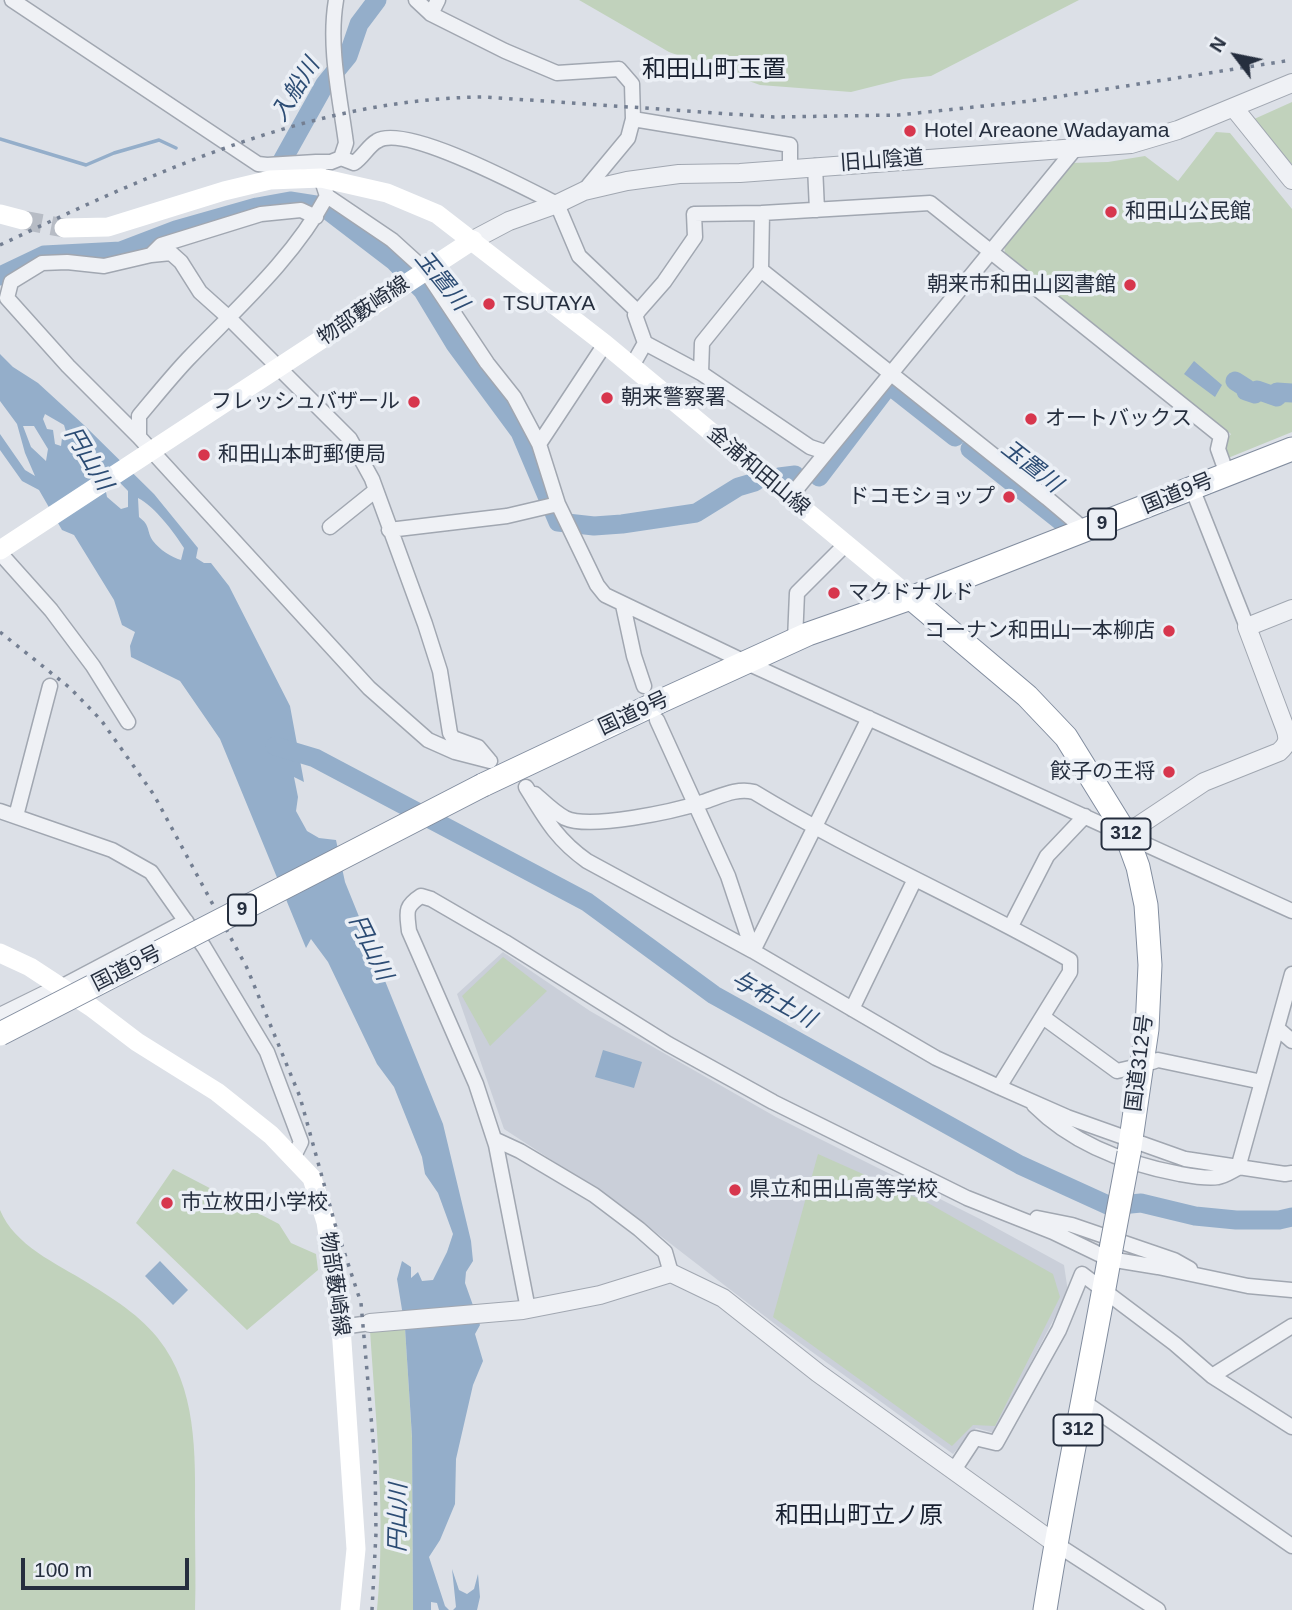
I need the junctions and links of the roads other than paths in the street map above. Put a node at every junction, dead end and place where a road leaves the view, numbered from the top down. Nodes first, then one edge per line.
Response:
1 (12, 0) edge
2 (336, 0) edge
3 (416, 0) edge
4 (438, 0) edge
5 (34, 6) edge
6 (431, 14) junction
7 (1292, 83) edge
8 (1234, 108) junction
9 (633, 119) junction
10 (1074, 150) junction
11 (341, 158) junction
12 (815, 166) junction
13 (790, 169) junction
14 (321, 179) junction
15 (1292, 180) edge
16 (584, 191) junction
17 (557, 204) junction
18 (817, 210) junction
19 (762, 213) junction
20 (0, 214) edge
21 (316, 216) junction
22 (23, 220) tunnel mouth
23 (64, 228) tunnel mouth
24 (473, 240) junction
25 (989, 250) junction
26 (151, 255) junction
27 (761, 270) junction
28 (416, 276) junction
29 (638, 312) junction
30 (229, 318) junction
31 (645, 343) junction
32 (605, 344) junction
33 (632, 366) junction
34 (280, 369) junction
35 (701, 373) junction
36 (890, 373) junction
37 (539, 444) junction
38 (146, 448) junction
39 (1292, 449) edge
40 (825, 452) junction
41 (1227, 474) junction
42 (1192, 488) junction
43 (376, 490) junction
44 (789, 498) junction
45 (558, 504) junction
46 (330, 527) dead end
47 (389, 530) junction
48 (1085, 530) junction
49 (846, 544) junction
50 (2, 550) edge
51 (911, 598) junction
52 (623, 605) junction
53 (1292, 609) edge
54 (1247, 627) junction
55 (795, 640) junction
56 (745, 662) junction
57 (50, 686) dead end
58 (644, 686) dead end
59 (869, 718) junction
60 (657, 720) dead end
61 (128, 722) dead end
62 (1289, 748) edge
63 (694, 804) junction
64 (0, 811) edge
65 (16, 816) junction
66 (1085, 816) junction
67 (814, 828) junction
68 (1126, 834) junction
69 (915, 879) junction
70 (1292, 912) edge
71 (186, 921) junction
72 (1011, 926) junction
73 (753, 951) junction
74 (0, 953) edge
75 (1292, 974) edge
76 (61, 987) junction
77 (852, 1009) junction
78 (0, 1017) edge
79 (1043, 1017) junction
80 (1277, 1028) junction
81 (0, 1034) edge
82 (1292, 1041) edge
83 (1152, 1062) dead end
84 (1130, 1068) dead end
85 (1262, 1082) junction
86 (999, 1087) junction
87 (1026, 1098) junction
88 (494, 1139) junction
89 (1129, 1146) junction
90 (294, 1156) junction
91 (1238, 1168) junction
92 (1292, 1173) edge
93 (1001, 1211) junction
94 (1110, 1254) junction
95 (671, 1273) junction
96 (1204, 1277) junction
97 (1292, 1290) edge
98 (1104, 1291) junction
99 (525, 1310) junction
100 (370, 1323) joint
101 (1292, 1326) edge
102 (341, 1327) junction
103 (1212, 1376) junction
104 (1084, 1402) junction
105 (1292, 1427) edge
106 (954, 1470) junction
107 (1056, 1544) junction
108 (1292, 1546) edge
109 (350, 1610) edge
110 (1045, 1610) edge
111 (1158, 1610) edge

1 - 5 street
2 - 11 street
3 - 6 street
4 - 6 street
5 - 14 street
6 - 9 street
7 - 8 street, 旧山陰道
8 - 10 street, 旧山陰道
8 - 15 street
9 - 13 street
9 - 16 street
10 - 12 street, 旧山陰道
10 - 25 street
11 - 14 street
11 - 17 street
12 - 13 street, 旧山陰道
12 - 18 street
13 - 16 street, 旧山陰道
14 - 21 street
14 - 23 main road
14 - 24 main road
14 - 28 street
16 - 17 street, 旧山陰道
17 - 24 street, 旧山陰道
17 - 29 street
18 - 19 street
18 - 25 street
19 - 27 street
19 - 29 street
20 - 22 main road
21 - 26 street
21 - 30 street
24 - 28 main road, 物部藪崎線
24 - 32 main road, 金浦和田山線
25 - 36 street
25 - 41 street
26 - 30 street
26 - 38 street
27 - 35 street
27 - 36 street
28 - 34 main road, 物部藪崎線
28 - 37 street
29 - 31 street
30 - 34 street
30 - 38 street
31 - 33 street
31 - 35 street
32 - 33 main road, 金浦和田山線
32 - 37 street
33 - 44 main road, 金浦和田山線
34 - 38 main road, 物部藪崎線
34 - 43 street
35 - 40 street
36 - 40 street
36 - 48 street
37 - 45 street
38 - 47 street
38 - 50 main road, 物部藪崎線
39 - 41 highway, 国道9号 / 9
40 - 44 street
41 - 42 highway, 国道9号 / 9
42 - 48 highway, 国道9号 / 9
42 - 54 street
43 - 46 street
43 - 47 street
44 - 49 main road, 金浦和田山線
45 - 47 street
45 - 52 street
48 - 51 highway, 国道9号 / 9
49 - 51 main road, 金浦和田山線
49 - 55 street
50 - 61 street
51 - 55 highway, 国道9号 / 9
51 - 68 highway, 国道312号 / 312
52 - 56 street
52 - 58 street
53 - 54 street
54 - 62 street
55 - 56 highway, 国道9号 / 9
56 - 59 street
56 - 81 highway, 国道9号 / 9, bridge
57 - 65 street
59 - 66 street
59 - 67 street
60 - 63 street
62 - 68 street
63 - 67 street
63 - 73 street
63 - 73 street
64 - 65 street
65 - 71 street
66 - 68 street
66 - 72 street
67 - 69 street
67 - 73 street
68 - 70 street
68 - 89 highway, 国道312号 / 312
69 - 72 street
69 - 77 street
71 - 76 street
71 - 90 street
72 - 79 street
73 - 77 street
74 - 76 main road, 物部藪崎線
75 - 80 street
76 - 78 street
76 - 90 main road, 物部藪崎線
77 - 86 street
79 - 84 street
79 - 86 street
80 - 82 street
80 - 85 street
83 - 85 street
85 - 91 street
86 - 87 street
87 - 89 street
87 - 91 street
88 - 93 street
88 - 95 street
88 - 99 street
89 - 91 street
89 - 94 highway, 国道312号 / 312, bridge
90 - 102 main road, 物部藪崎線
91 - 92 street
93 - 94 street
93 - 96 street
94 - 96 street
94 - 98 highway, 国道312号 / 312
95 - 99 street
95 - 106 street
96 - 97 street
98 - 103 street
98 - 104 highway, 国道312号 / 312
98 - 106 street
99 - 100 street
100 - 102 street
101 - 103 street
102 - 109 main road, 物部藪崎線
103 - 105 street
104 - 107 highway, 国道312号 / 312
104 - 108 street
106 - 107 street
107 - 110 highway, 国道312号 / 312
107 - 111 street

